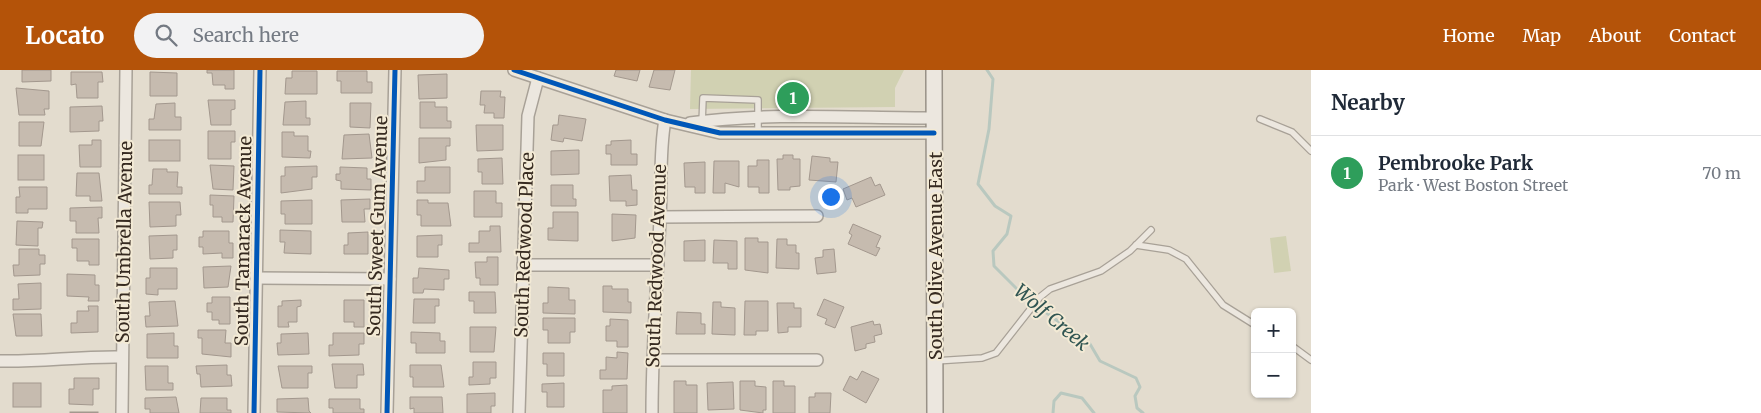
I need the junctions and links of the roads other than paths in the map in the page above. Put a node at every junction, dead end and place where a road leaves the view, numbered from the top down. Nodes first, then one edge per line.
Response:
1 (126, 70) edge
2 (260, 70) edge
3 (395, 70) edge
4 (514, 70) edge
5 (934, 70) edge
6 (538, 78) junction
7 (758, 118) junction
8 (1260, 119) dead end
9 (665, 120) junction
10 (702, 125) junction
11 (934, 126) junction
12 (758, 134) junction
13 (1311, 151) edge
14 (660, 216) junction
15 (818, 216) dead end
16 (1151, 230) dead end
17 (1136, 245) junction
18 (523, 265) junction
19 (658, 265) junction
20 (256, 278) junction
21 (390, 279) junction
22 (1251, 322) edge
23 (1296, 349) edge
24 (122, 357) junction
25 (652, 360) junction
26 (817, 360) dead end
27 (1311, 360) edge
28 (0, 361) edge
29 (935, 361) junction
30 (122, 413) edge
31 (254, 413) edge
32 (387, 413) edge
33 (519, 413) edge
34 (652, 413) edge
35 (935, 413) edge

1 - 24 street, South Umbrella Avenue
2 - 20 street, South Tamarack Avenue
3 - 21 street, South Sweet Gum Avenue
4 - 6 street
5 - 11 street, South Olive Avenue East
6 - 9 street
6 - 18 street, South Redwood Place
7 - 10 street
7 - 10 lane
7 - 11 street
7 - 12 lane
8 - 13 lane
9 - 10 street
9 - 14 street, South Redwood Avenue
10 - 12 street
11 - 12 street
11 - 29 street, South Olive Avenue East
14 - 15 street
14 - 19 street, South Redwood Avenue
16 - 17 lane
17 - 22 lane
17 - 29 lane
18 - 19 street
18 - 33 street, South Redwood Place
19 - 25 street, South Redwood Avenue
20 - 21 street
20 - 31 street, South Tamarack Avenue
21 - 32 street, South Sweet Gum Avenue
23 - 27 lane
24 - 28 street
24 - 30 street, South Umbrella Avenue
25 - 26 street
25 - 34 street, South Redwood Avenue
29 - 35 street, South Olive Avenue East

